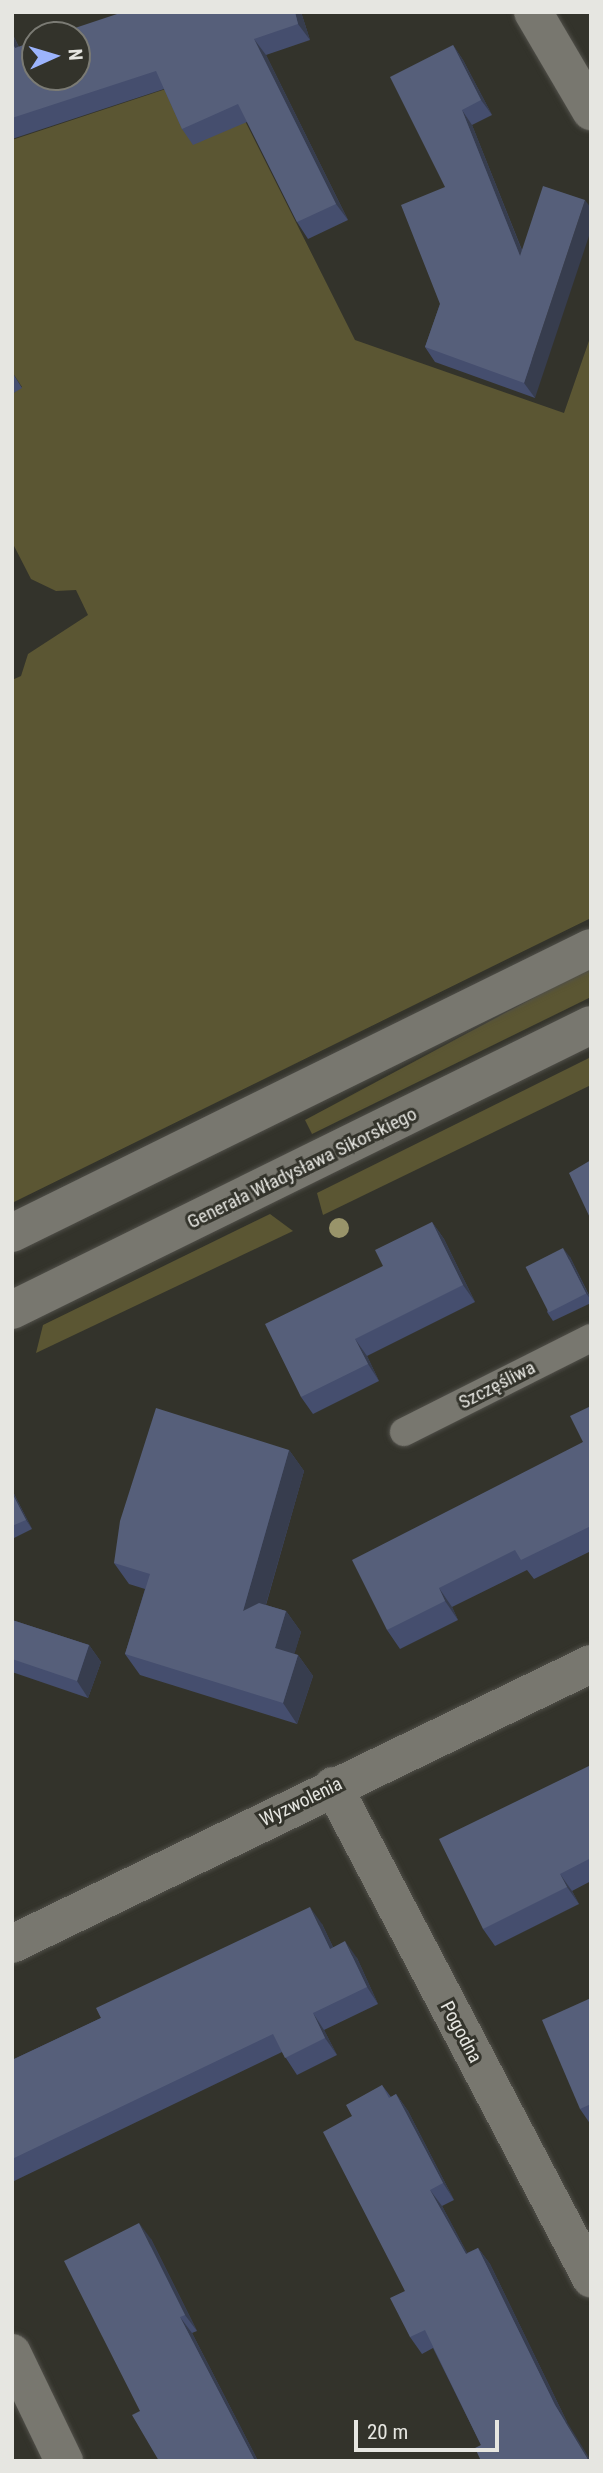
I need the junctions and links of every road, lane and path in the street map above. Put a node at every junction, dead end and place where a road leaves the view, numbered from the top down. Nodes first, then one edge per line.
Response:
1 (533, 12) edge
2 (591, 111) edge
3 (591, 948) edge
4 (591, 1026) edge
5 (12, 1233) edge
6 (12, 1310) edge
7 (591, 1338) edge
8 (404, 1432) dead end
9 (591, 1664) edge
10 (332, 1786) junction
11 (12, 1944) edge
12 (591, 2278) edge
13 (12, 2353) edge
14 (64, 2461) edge

1 - 2 street
3 - 5 street
4 - 6 street, Generała Władysława Sikorskiego
7 - 8 lane, Szczęśliwa
9 - 10 street, Wyzwolenia
10 - 11 street, Wyzwolenia
10 - 12 street, Pogodna
13 - 14 street

